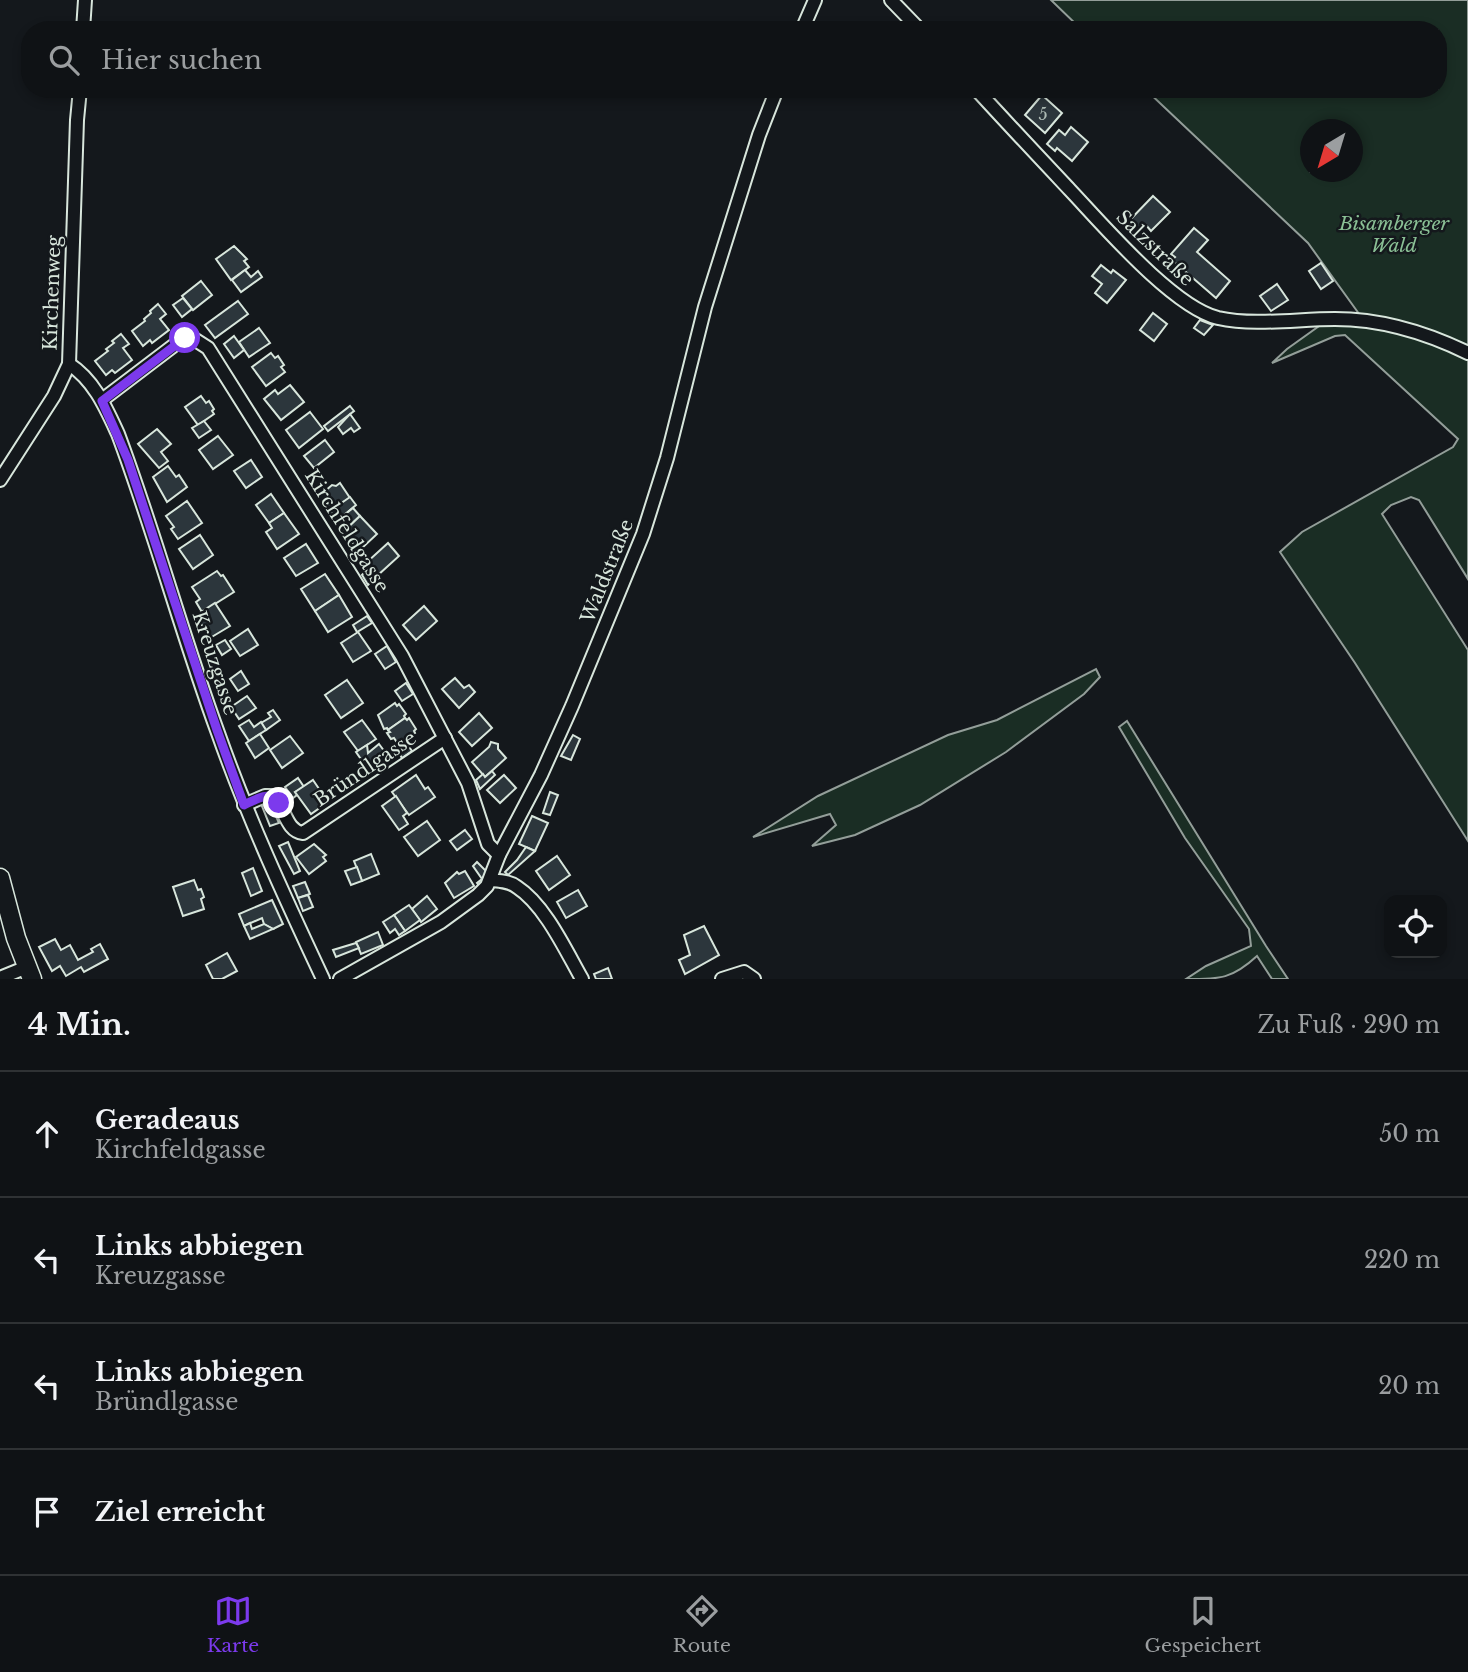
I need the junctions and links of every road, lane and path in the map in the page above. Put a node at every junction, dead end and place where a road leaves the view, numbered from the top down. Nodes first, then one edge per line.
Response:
1 (85, 0) edge
2 (815, 0) edge
3 (891, 0) edge
4 (84, 21) edge
5 (806, 21) edge
6 (911, 21) edge
7 (79, 98) edge
8 (773, 98) edge
9 (984, 98) edge
10 (1468, 353) edge
11 (69, 364) junction
12 (102, 401) junction
13 (0, 480) edge
14 (445, 738) junction
15 (244, 805) junction
16 (499, 855) junction
17 (0, 878) edge
18 (490, 880) junction
19 (29, 973) edge
20 (0, 978) edge
21 (323, 979) edge
22 (340, 979) edge
23 (582, 979) edge
24 (722, 979) edge
25 (754, 979) edge

1 - 4 street
2 - 5 street
3 - 6 street
7 - 11 street, Kirchenweg
8 - 16 street, Waldstraße
9 - 10 street, Salzstraße
11 - 12 street, Kreuzgasse
11 - 13 street, Kirchenweg
12 - 14 street, Kirchfeldgasse
12 - 15 street, Kreuzgasse
14 - 15 street, Bründlgasse
14 - 16 street, Kirchfeldgasse
15 - 21 street, Kreuzgasse
16 - 18 street, Waldstraße
17 - 19 main road
18 - 22 street, Waldstraße
18 - 23 street
19 - 20 street
24 - 25 street

